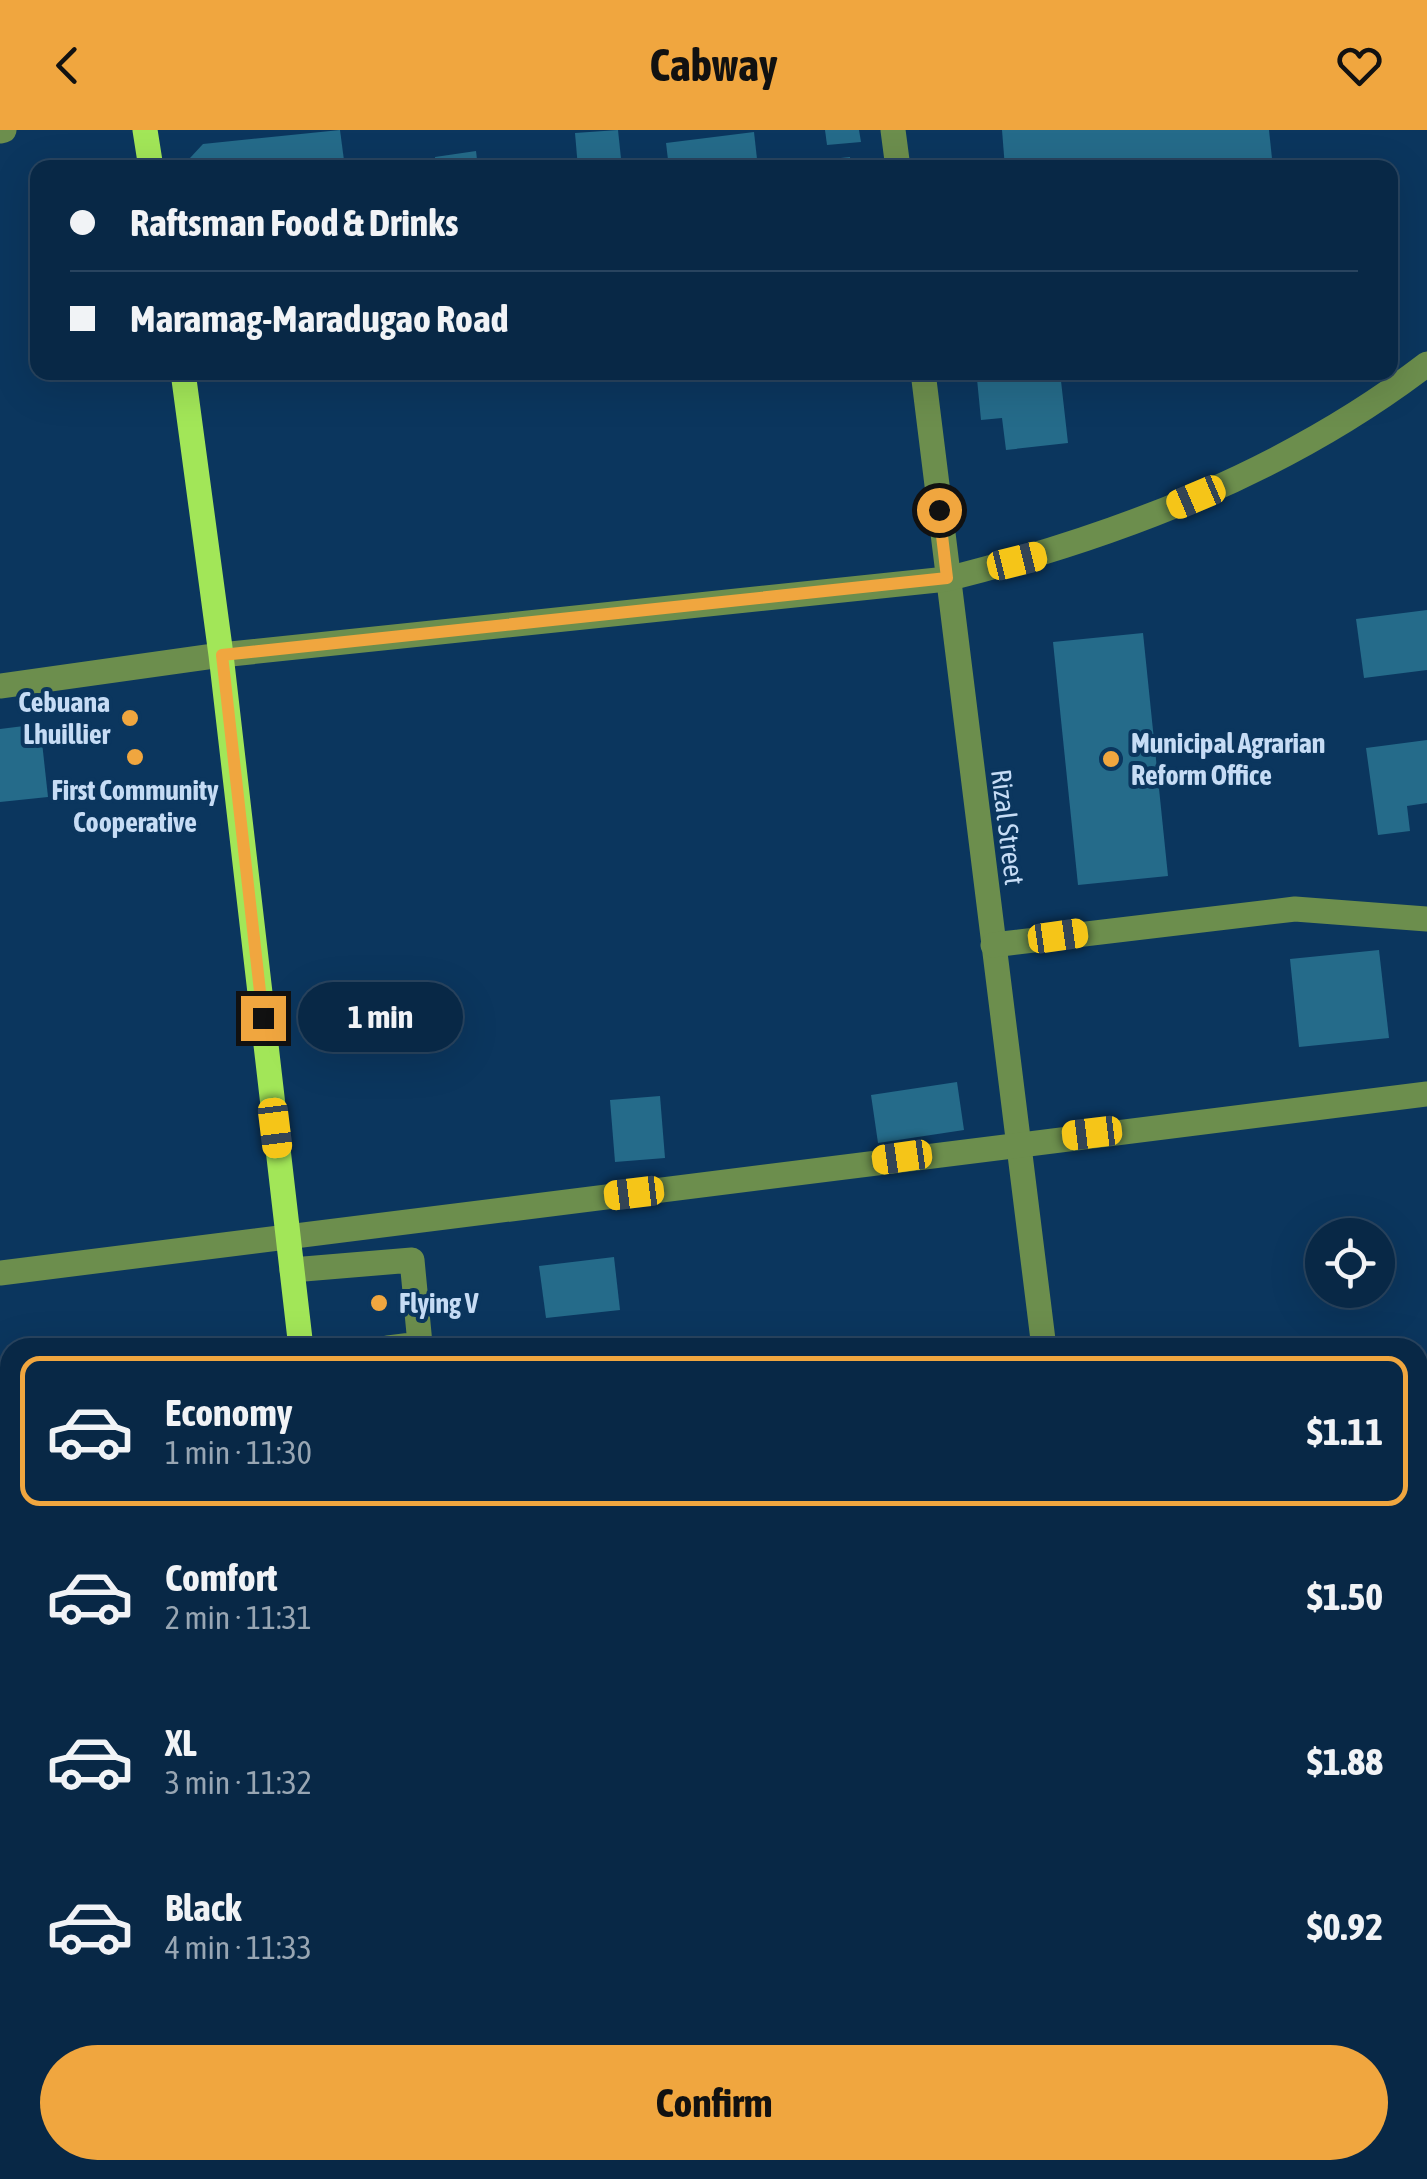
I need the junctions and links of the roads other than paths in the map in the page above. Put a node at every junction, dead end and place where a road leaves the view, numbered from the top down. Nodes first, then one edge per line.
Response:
1 (145, 130) edge
2 (894, 130) edge
3 (150, 160) edge
4 (897, 160) edge
5 (1427, 364) edge
6 (184, 380) edge
7 (923, 380) edge
8 (947, 578) junction
9 (222, 655) junction
10 (0, 686) edge
11 (1427, 919) edge
12 (993, 945) junction
13 (1427, 1094) edge
14 (1018, 1142) junction
15 (288, 1238) junction
16 (292, 1270) junction
17 (0, 1272) edge
18 (300, 1338) edge
19 (419, 1338) edge
20 (1043, 1338) edge

1 - 3 main road
2 - 4 street
5 - 8 street
6 - 9 main road
7 - 8 street, Rizal Street
8 - 9 street
8 - 12 street, Rizal Street
9 - 10 street
9 - 15 main road
11 - 12 street
12 - 14 street, Rizal Street
13 - 14 street
14 - 15 street
14 - 20 street, Rizal Street
15 - 16 main road
15 - 17 street
16 - 18 main road
16 - 19 street

